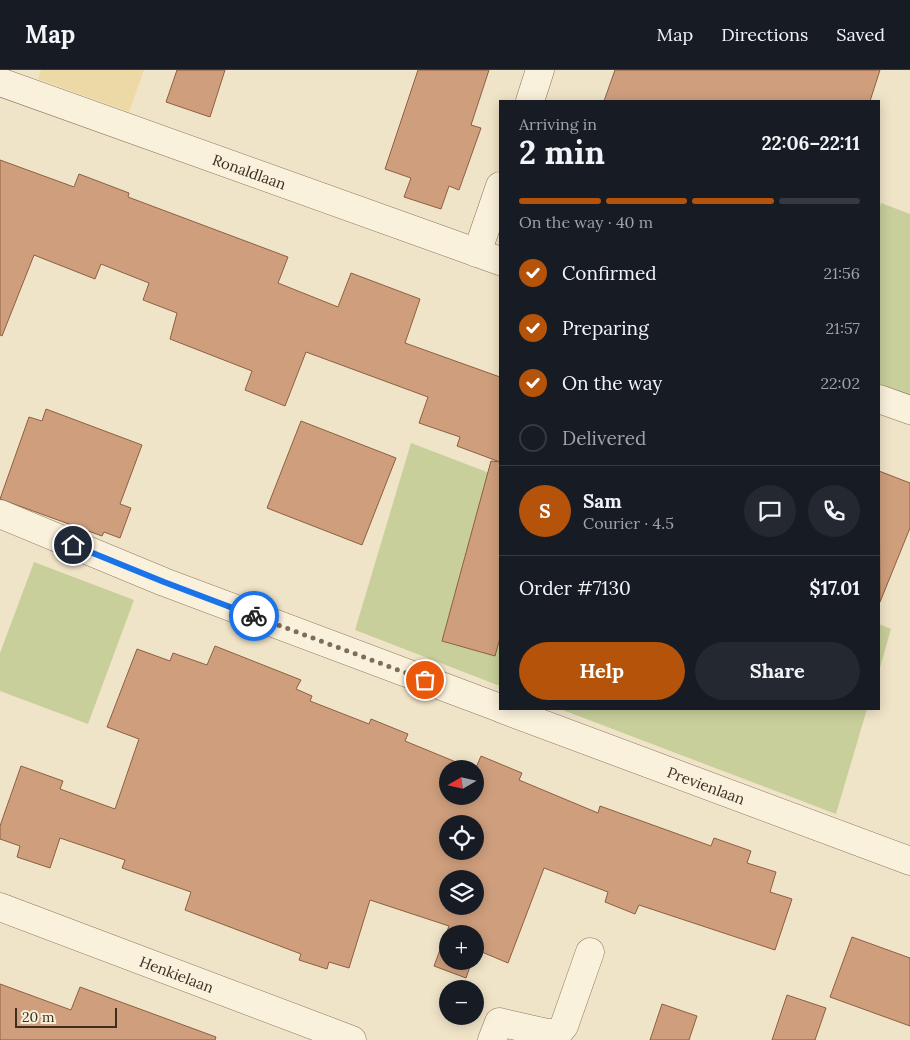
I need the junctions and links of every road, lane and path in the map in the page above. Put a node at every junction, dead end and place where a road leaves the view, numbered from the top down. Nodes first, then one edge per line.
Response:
1 (540, 70) edge
2 (0, 82) edge
3 (530, 100) edge
4 (499, 192) edge
5 (488, 257) edge
6 (880, 399) edge
7 (910, 410) edge
8 (0, 514) edge
9 (499, 707) edge
10 (506, 710) edge
11 (910, 860) edge
12 (0, 907) edge
13 (590, 952) dead end
14 (352, 1040) edge
15 (492, 1040) edge

1 - 3 street
2 - 5 street, Ronaldlaan
4 - 5 street
6 - 7 street
8 - 9 street, Previenlaan
10 - 11 street, Previenlaan
12 - 14 street, Henkielaan
13 - 15 street

